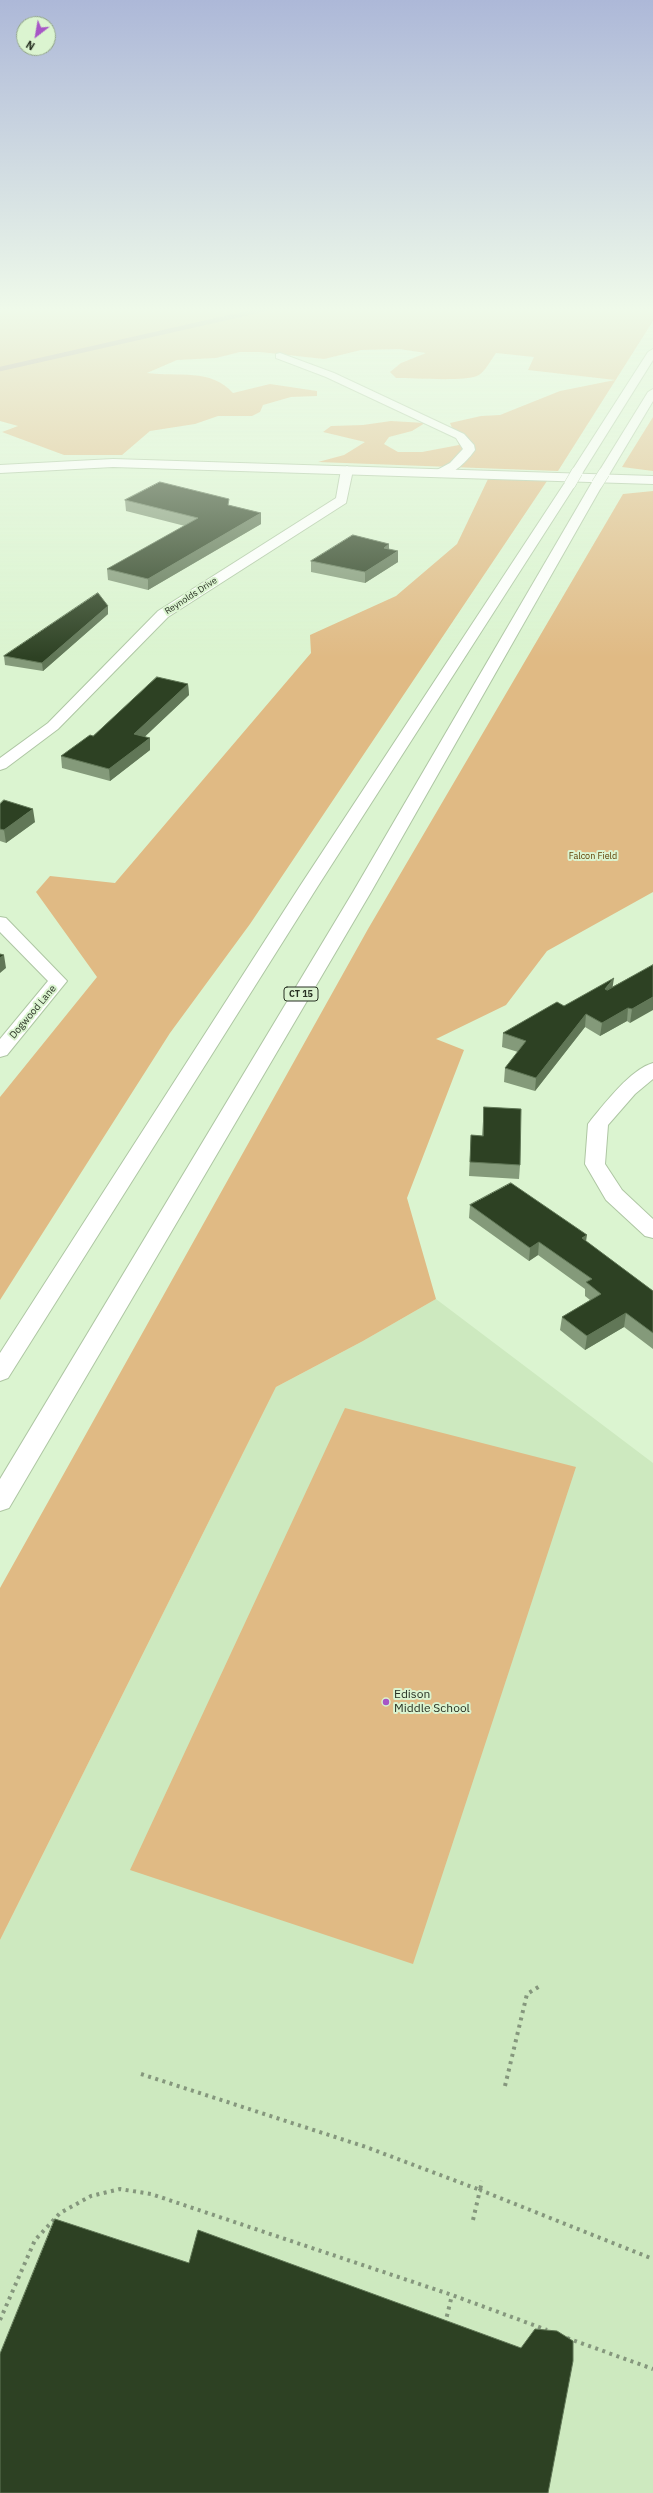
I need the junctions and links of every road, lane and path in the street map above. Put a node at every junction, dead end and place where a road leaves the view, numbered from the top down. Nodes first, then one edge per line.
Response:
1 (437, 425) edge
2 (607, 425) edge
3 (633, 425) edge
4 (0, 469) edge
5 (347, 470) junction
6 (441, 473) junction
7 (653, 480) edge
8 (0, 765) edge
9 (0, 922) edge
10 (0, 1051) edge
11 (653, 1069) edge
12 (653, 1231) edge
13 (0, 1372) edge
14 (0, 1501) edge
15 (540, 1986) dead end
16 (141, 2074) dead end
17 (505, 2086) dead end
18 (482, 2181) dead end
19 (480, 2190) junction
20 (472, 2220) dead end
21 (653, 2259) edge
22 (452, 2295) junction
23 (0, 2320) edge
24 (444, 2328) edge
25 (556, 2334) edge
26 (564, 2336) edge
27 (653, 2369) edge

1 - 6 main road
2 - 13 main road
3 - 14 main road, CT 15
4 - 5 main road
5 - 6 main road
5 - 8 main road, Reynolds Drive
6 - 7 main road
9 - 10 main road, Dogwood Lane
11 - 12 main road
15 - 17 path
16 - 19 path
18 - 19 path
19 - 20 path
19 - 21 path
22 - 23 path
22 - 24 path
22 - 25 path
26 - 27 path

